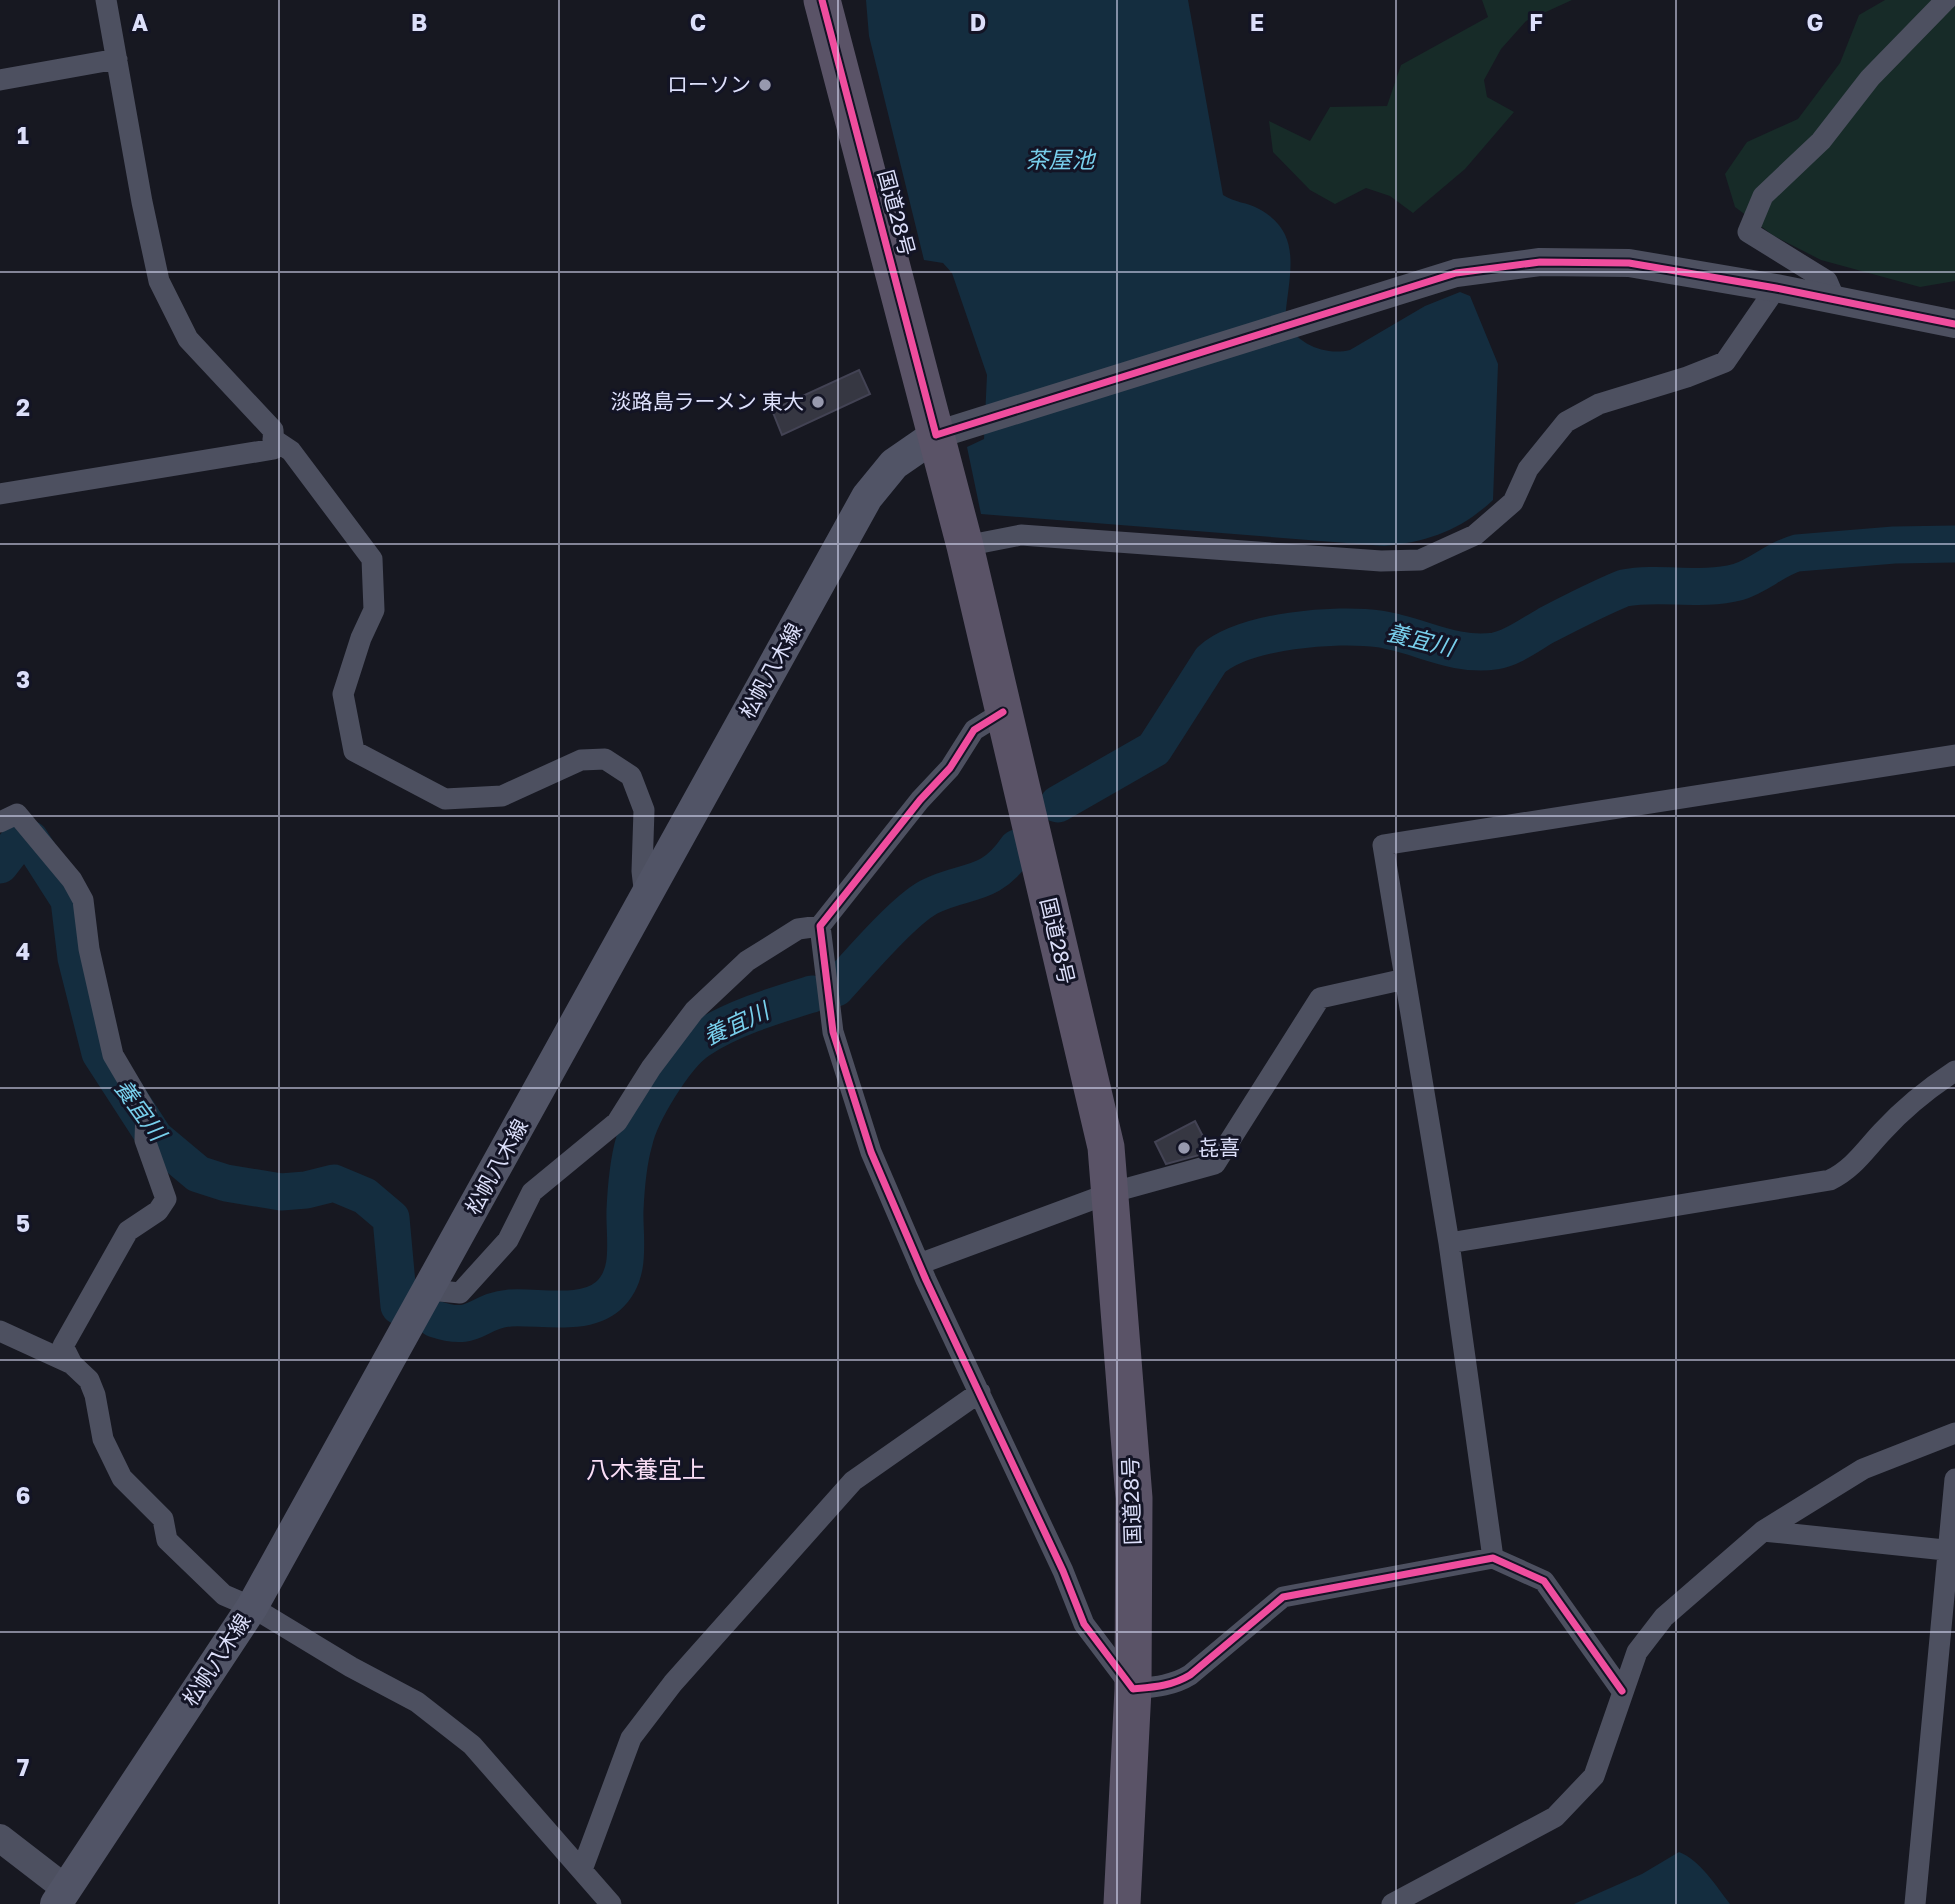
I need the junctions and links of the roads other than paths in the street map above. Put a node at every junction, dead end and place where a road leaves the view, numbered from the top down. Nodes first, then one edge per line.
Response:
1 (106, 0) edge
2 (822, 0) edge
3 (1945, 0) edge
4 (117, 59) junction
5 (0, 80) edge
6 (1776, 288) junction
7 (1836, 302) junction
8 (1955, 324) edge
9 (936, 435) junction
10 (273, 439) junction
11 (0, 495) edge
12 (965, 546) junction
13 (1003, 712) junction
14 (1955, 755) edge
15 (0, 822) edge
16 (645, 897) junction
17 (820, 926) junction
18 (1405, 979) junction
19 (1955, 1071) edge
20 (1110, 1193) junction
21 (1448, 1243) junction
22 (919, 1264) junction
23 (430, 1290) junction
24 (0, 1331) edge
25 (72, 1364) junction
26 (980, 1392) junction
27 (1955, 1433) edge
28 (1955, 1479) edge
29 (1763, 1531) junction
30 (1952, 1551) edge
31 (1493, 1558) junction
32 (252, 1607) junction
33 (1133, 1689) junction
34 (1622, 1691) junction
35 (0, 1838) edge
36 (583, 1867) junction
37 (61, 1896) edge
38 (611, 1904) edge
39 (1122, 1904) edge
40 (1392, 1904) edge
41 (1915, 1904) edge

1 - 4 street
2 - 9 highway, 国道28号
3 - 7 street
4 - 5 street
4 - 10 street
6 - 7 street
6 - 9 street
6 - 12 street
7 - 8 street
9 - 12 highway, 国道28号
9 - 16 main road, 松帆八木線
10 - 11 street
10 - 16 street
12 - 13 highway, 国道28号
13 - 17 street
13 - 20 highway, 国道28号
14 - 18 street
15 - 25 street
16 - 23 main road, 松帆八木線
17 - 22 street
17 - 23 street
18 - 20 street
18 - 21 street
19 - 21 street
20 - 22 street
20 - 33 highway, 国道28号
21 - 31 street
22 - 26 street
23 - 32 main road, 松帆八木線
24 - 25 street
25 - 32 street
26 - 33 street
26 - 36 street
27 - 29 street
28 - 30 street
29 - 30 street
29 - 34 street
30 - 41 street
31 - 33 street
31 - 34 street
32 - 36 street
32 - 37 main road, 松帆八木線
33 - 39 highway, 国道28号
34 - 40 street
35 - 37 street
36 - 38 street

